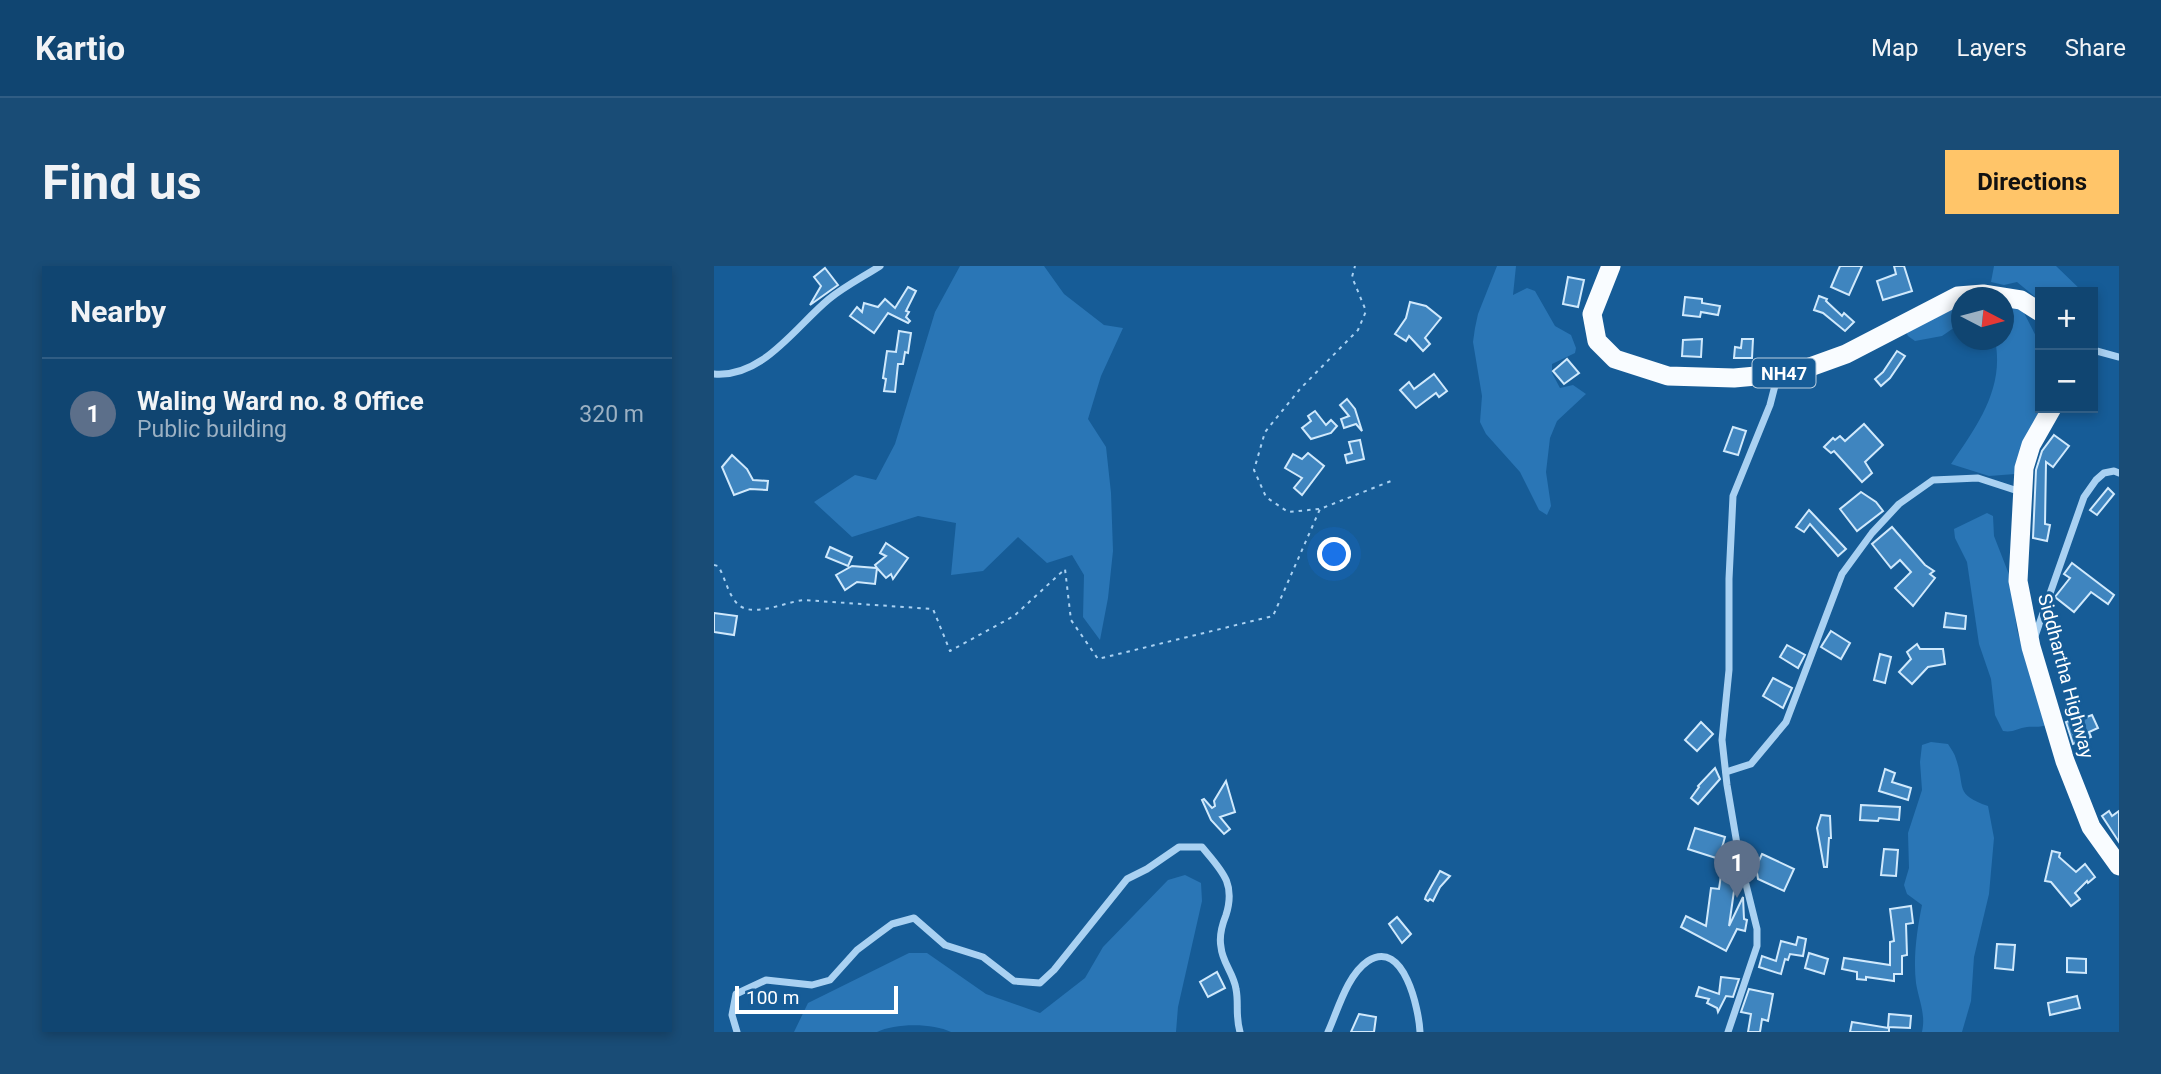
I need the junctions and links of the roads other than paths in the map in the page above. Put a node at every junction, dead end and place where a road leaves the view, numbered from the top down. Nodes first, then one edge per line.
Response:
1 (880, 266) edge
2 (1611, 266) edge
3 (2035, 309) edge
4 (2098, 351) edge
5 (2119, 357) edge
6 (714, 374) edge
7 (1778, 374) junction
8 (2049, 413) edge
9 (2119, 473) edge
10 (2023, 492) junction
11 (2031, 647) junction
12 (1726, 772) junction
13 (2119, 866) edge
14 (737, 1032) edge
15 (1240, 1032) edge
16 (1328, 1032) edge
17 (1420, 1032) edge
18 (1728, 1032) edge

1 - 6 street
2 - 7 highway, NH47
3 - 7 highway, NH47
4 - 5 street
7 - 12 street
8 - 10 highway, Siddhartha Highway
9 - 11 street
10 - 11 highway, Siddhartha Highway
10 - 12 street
11 - 13 highway, Siddhartha Highway
12 - 18 street
14 - 15 street
16 - 17 street

